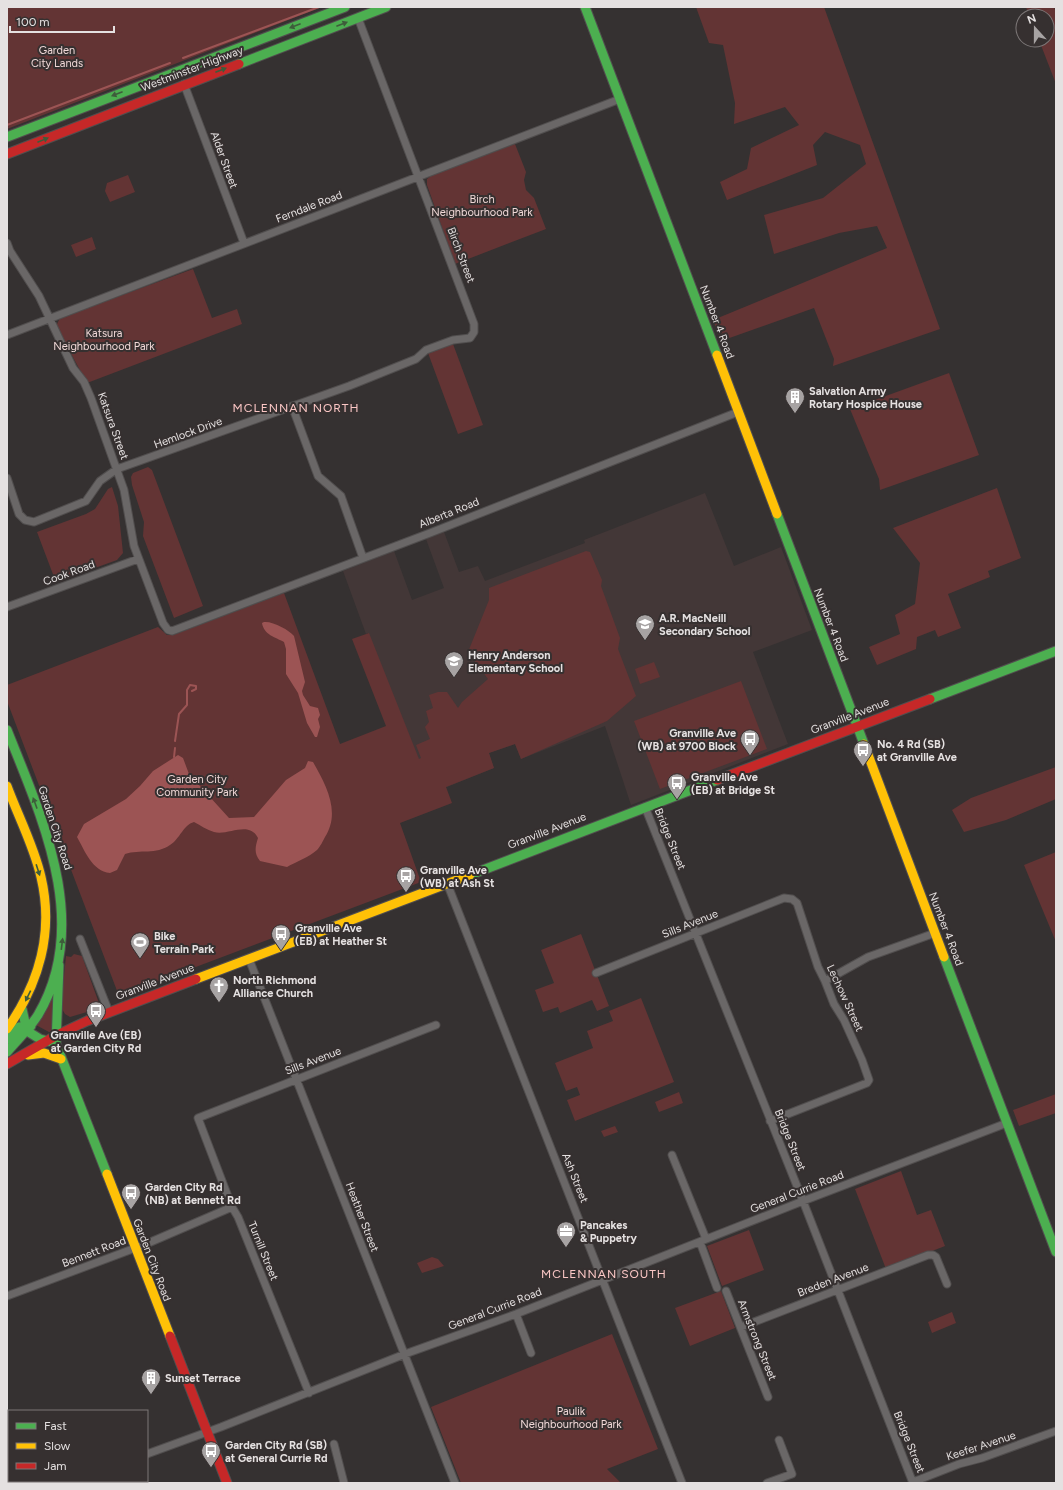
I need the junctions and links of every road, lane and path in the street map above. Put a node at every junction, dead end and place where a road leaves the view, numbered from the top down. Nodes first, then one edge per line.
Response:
1 (345, 7) edge
2 (386, 7) edge
3 (585, 7) edge
4 (358, 18) junction
5 (180, 70) junction
6 (184, 84) junction
7 (620, 99) junction
8 (7, 137) edge
9 (7, 154) edge
10 (419, 176) junction
11 (7, 243) edge
12 (244, 243) junction
13 (50, 318) junction
14 (474, 332) joint
15 (7, 335) edge
16 (292, 406) junction
17 (738, 412) junction
18 (117, 469) junction
19 (7, 478) edge
20 (363, 558) junction
21 (138, 559) junction
22 (7, 607) edge
23 (168, 630) joint
24 (1056, 650) edge
25 (857, 726) junction
26 (7, 730) edge
27 (7, 786) edge
28 (645, 806) junction
29 (447, 882) junction
30 (792, 899) joint
31 (696, 933) junction
32 (935, 933) junction
33 (80, 939) dead end
34 (249, 959) junction
35 (59, 965) junction
36 (596, 973) dead end
37 (825, 981) junction
38 (22, 1009) junction
39 (109, 1012) junction
40 (58, 1013) junction
41 (87, 1021) junction
42 (436, 1025) dead end
43 (28, 1028) junction
44 (7, 1029) edge
45 (7, 1038) edge
46 (54, 1040) junction
47 (7, 1052) edge
48 (24, 1055) junction
49 (61, 1059) junction
50 (7, 1064) edge
51 (296, 1079) junction
52 (198, 1118) joint
53 (770, 1121) junction
54 (1007, 1122) junction
55 (672, 1155) dead end
56 (803, 1200) junction
57 (232, 1207) junction
58 (703, 1240) junction
59 (135, 1248) junction
60 (1056, 1252) edge
61 (603, 1279) junction
62 (947, 1284) dead end
63 (718, 1288) dead end
64 (838, 1290) junction
65 (726, 1291) dead end
66 (7, 1296) edge
67 (516, 1314) junction
68 (741, 1327) junction
69 (531, 1353) dead end
70 (405, 1354) junction
71 (309, 1393) junction
72 (768, 1397) dead end
73 (1056, 1431) edge
74 (207, 1433) junction
75 (779, 1440) dead end
76 (334, 1444) dead end
77 (148, 1454) edge
78 (913, 1482) edge
79 (227, 1483) edge
80 (344, 1483) edge
81 (455, 1483) edge
82 (682, 1483) edge
83 (767, 1483) edge

1 -> 5 main road, Westminster Highway
2 - 4 main road, Westminster Highway
3 - 7 main road, Number 4 Road
6 -> 4 main road, Westminster Highway
4 - 10 street, Birch Street
5 - 6 main road
5 -> 8 main road, Westminster Highway
9 -> 6 main road, Westminster Highway
6 - 12 street, Alder Street
7 - 10 street, Ferndale Road
7 - 17 main road, Number 4 Road
10 - 12 street, Ferndale Road
10 - 14 street, Birch Street
11 - 13 street, Katsura Street
12 - 13 street, Ferndale Road
13 - 15 street, Ferndale Road
13 - 18 street, Katsura Street
14 - 16 street, Hemlock Drive
16 - 18 street, Hemlock Drive
16 - 20 street
17 - 20 street, Alberta Road
17 - 25 main road, Number 4 Road
18 - 19 street, Hemlock Drive
18 - 21 street, Katsura Street
20 - 23 street, Alberta Road
21 - 22 street, Cook Road
21 - 23 street, Katsura Street
24 - 25 main road, Granville Avenue
25 - 28 main road, Granville Avenue
25 - 32 main road, Number 4 Road
35 -> 26 main road, Garden City Road
27 -> 38 main road
28 - 29 main road, Granville Avenue
28 - 31 street, Bridge Street
29 - 34 main road, Granville Avenue
29 - 61 street, Ash Street
30 - 31 street, Sills Avenue
30 - 37 street, Lechow Street
31 - 36 street, Sills Avenue
31 - 53 street, Bridge Street
32 - 37 street
32 - 54 main road, Number 4 Road
33 - 39 street
34 - 39 main road, Granville Avenue
34 - 51 street, Heather Street
35 - 40 main road
35 - 43 main road, Garden City Road
37 - 53 street, Lechow Street
38 - 43 main road
38 - 44 main road
39 - 41 main road, Granville Avenue
40 - 41 main road
40 - 46 main road
41 - 46 main road, Granville Avenue
42 - 51 street, Sills Avenue
43 - 45 main road
43 - 46 main road
43 - 47 main road
46 - 48 main road, Granville Avenue
46 - 49 main road, Garden City Road
48 - 49 main road
48 - 50 main road, Granville Avenue
49 - 59 main road, Garden City Road
51 - 52 street, Sills Avenue
51 - 70 street, Heather Street
52 - 57 street, Turnill Street
53 - 56 street, Bridge Street
54 - 56 street, General Currie Road
54 - 60 main road, Number 4 Road
55 - 58 street
56 - 58 street, General Currie Road
56 - 64 street, Bridge Street
57 - 59 street, Bennett Road
57 - 71 street, Turnill Street
58 - 61 street, General Currie Road
58 - 63 street
59 - 66 street, Bennett Road
59 - 74 main road, Garden City Road
61 - 67 street, General Currie Road
61 - 82 street, Ash Street
62 - 64 street, Breden Avenue
64 - 68 street, Breden Avenue
64 - 78 street, Bridge Street
65 - 68 street, Armstrong Street
67 - 69 street
67 - 70 street, General Currie Road
68 - 72 street, Armstrong Street
70 - 71 street, General Currie Road
70 - 81 street, Heather Street
71 - 74 street, General Currie Road
73 - 78 street, Keefer Avenue
74 - 77 street, General Currie Road
74 - 79 main road, Garden City Road
75 - 83 street
76 - 80 street

